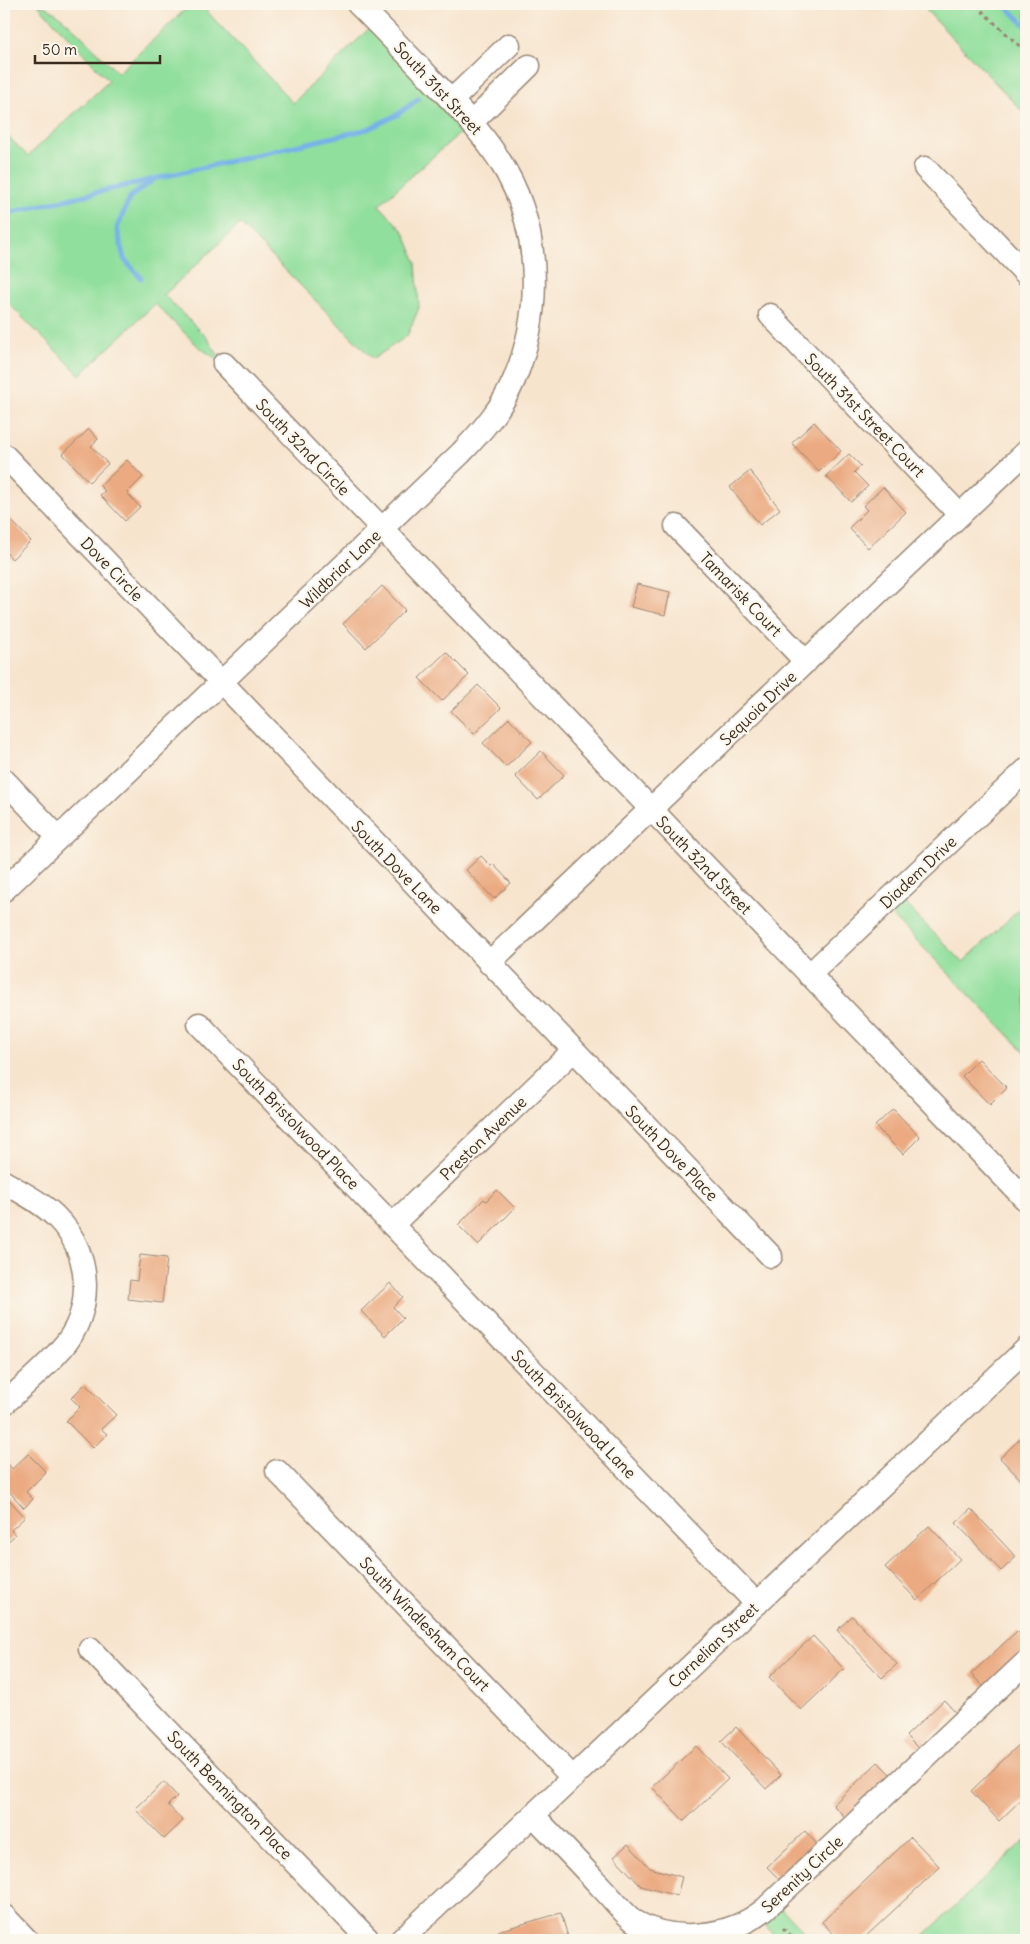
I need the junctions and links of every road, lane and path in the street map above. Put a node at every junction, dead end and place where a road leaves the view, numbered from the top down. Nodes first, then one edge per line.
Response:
1 (358, 4) edge
2 (977, 4) edge
3 (1026, 52) edge
4 (452, 100) junction
5 (472, 122) junction
6 (925, 168) dead end
7 (510, 179) joint
8 (1026, 274) edge
9 (770, 315) dead end
10 (224, 364) dead end
11 (1026, 452) edge
12 (4, 455) edge
13 (960, 515) junction
14 (676, 526) dead end
15 (381, 530) junction
16 (806, 662) junction
17 (220, 683) junction
18 (1026, 770) edge
19 (4, 780) edge
20 (651, 810) junction
21 (58, 838) junction
22 (4, 890) edge
23 (489, 963) junction
24 (810, 975) junction
25 (200, 1024) dead end
26 (573, 1051) junction
27 (4, 1182) edge
28 (1026, 1200) edge
29 (392, 1225) junction
30 (771, 1256) dead end
31 (1026, 1349) edge
32 (4, 1404) edge
33 (277, 1470) dead end
34 (757, 1604) junction
35 (90, 1649) dead end
36 (1026, 1662) edge
37 (572, 1778) junction
38 (533, 1815) junction
39 (783, 1928) dead end
40 (699, 1939) edge
41 (369, 1940) edge
42 (401, 1940) edge
43 (795, 1940) edge

1 - 4 street, South 31st Street
2 - 3 path
4 - 5 street, South 31st Street
4 - 5 street
5 - 7 street, South 31st Street
6 - 8 street
7 - 15 street, Wildbriar Lane
9 - 13 street, South 31st Street Court
10 - 15 street, South 32nd Circle
11 - 13 street, Sequoia Drive
12 - 17 street, Dove Circle
13 - 16 street, Sequoia Drive
14 - 16 street, Tamarisk Court
15 - 17 street, Wildbriar Lane
15 - 20 street, South 32nd Street
16 - 20 street, Sequoia Drive
17 - 21 street, Wildbriar Lane
17 - 23 street, South Dove Lane
18 - 24 street, Diadem Drive
19 - 21 street
20 - 23 street, Sequoia Drive
20 - 24 street, South 32nd Street
21 - 22 street, Wildbriar Lane
23 - 26 street, South Dove Lane
24 - 28 street, South 32nd Street
25 - 29 street, South Bristolwood Place
26 - 29 street, Preston Avenue
26 - 30 street, South Dove Place
27 - 32 street
29 - 34 street, South Bristolwood Lane
31 - 34 street, Carnelian Street
33 - 37 street, South Windlesham Court
34 - 37 street, Carnelian Street
35 - 41 street, South Bennington Place
36 - 40 street, Serenity Circle
37 - 38 street, Carnelian Street
38 - 40 street, Serenity Circle
38 - 42 street, Carnelian Street
39 - 43 path

